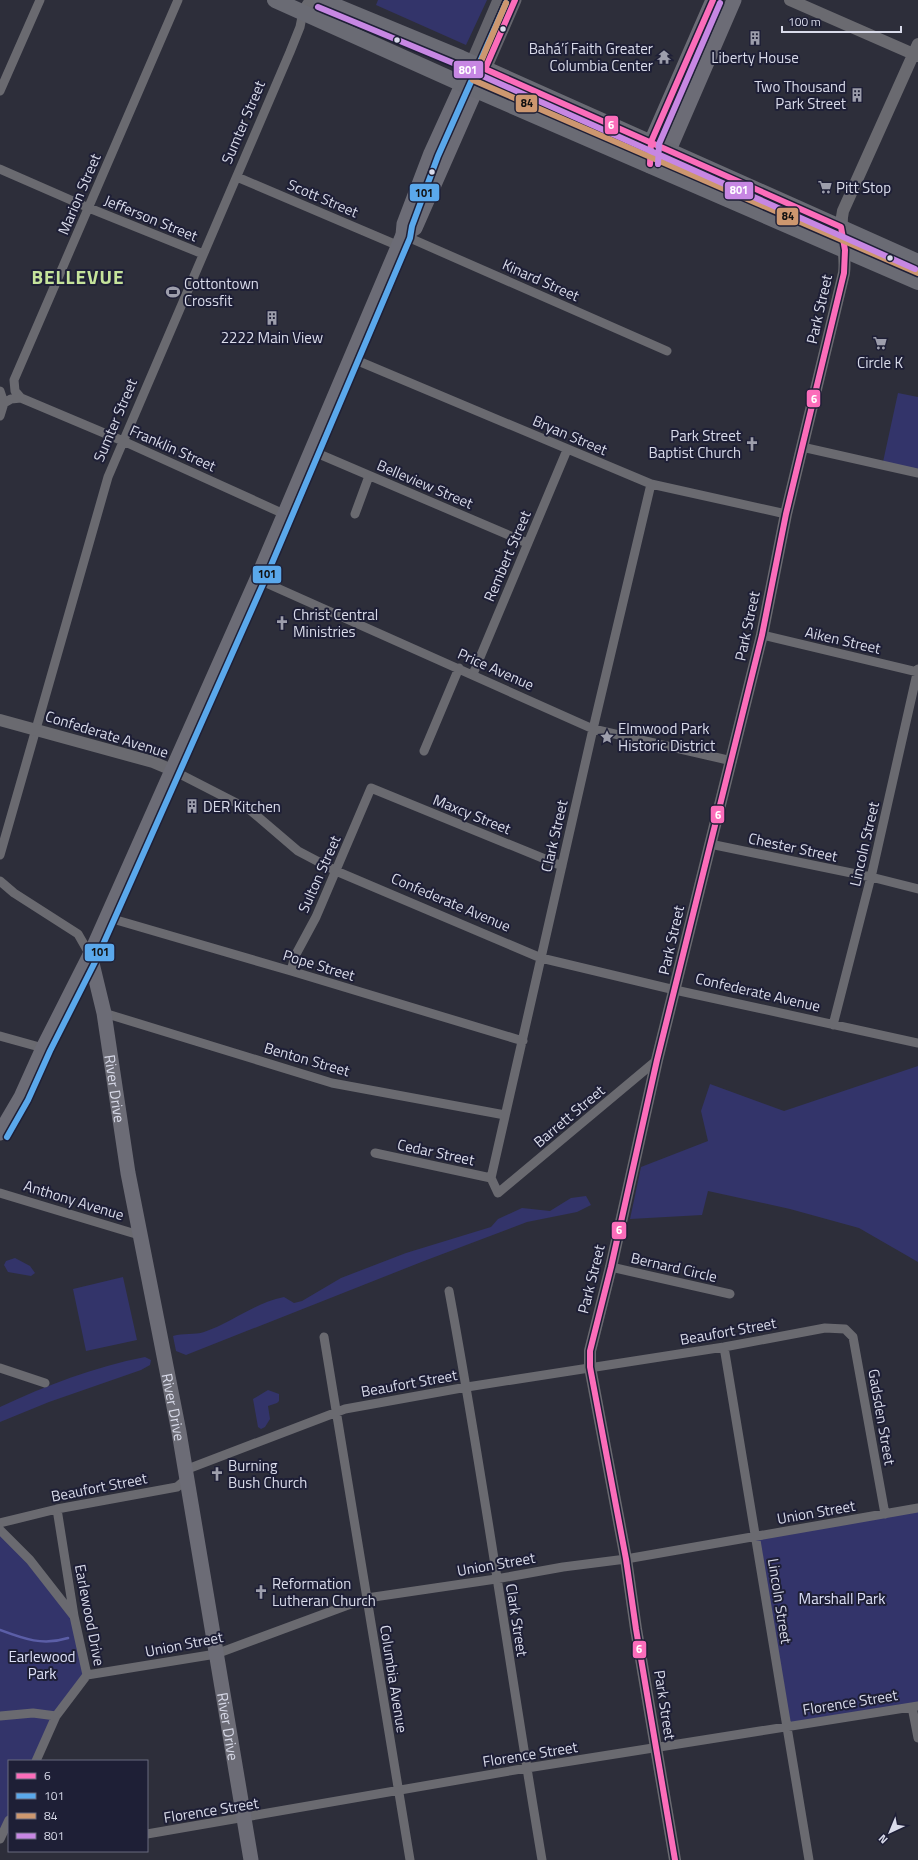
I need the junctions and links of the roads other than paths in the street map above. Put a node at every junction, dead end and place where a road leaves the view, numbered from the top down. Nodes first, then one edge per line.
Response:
1 (40, 0) edge
2 (178, 0) edge
3 (275, 0) edge
4 (321, 0) edge
5 (499, 0) edge
6 (516, 0) edge
7 (713, 0) edge
8 (734, 0) edge
9 (790, 0) edge
10 (305, 4) edge
11 (916, 52) edge
12 (478, 66) junction
13 (469, 87) junction
14 (0, 91) edge
15 (651, 142) junction
16 (669, 150) junction
17 (650, 166) junction
18 (0, 169) edge
19 (237, 177) junction
20 (89, 208) junction
21 (841, 227) junction
22 (401, 240) junction
23 (845, 250) junction
24 (203, 254) junction
25 (918, 262) edge
26 (918, 282) edge
27 (667, 351) dead end
28 (351, 358) junction
29 (14, 380) junction
30 (0, 387) edge
31 (0, 390) edge
32 (22, 398) junction
33 (4, 403) junction
34 (0, 416) edge
35 (123, 441) junction
36 (802, 447) junction
37 (567, 450) junction
38 (312, 451) junction
39 (918, 473) edge
40 (369, 476) junction
41 (651, 484) junction
42 (284, 514) junction
43 (355, 514) dead end
44 (786, 514) junction
45 (527, 543) junction
46 (257, 579) junction
47 (762, 635) junction
48 (459, 668) junction
49 (918, 671) edge
50 (474, 674) junction
51 (0, 720) edge
52 (36, 729) junction
53 (593, 729) junction
54 (424, 751) dead end
55 (732, 761) junction
56 (172, 770) junction
57 (371, 788) joint
58 (710, 844) junction
59 (0, 855) edge
60 (562, 866) junction
61 (336, 871) junction
62 (871, 878) junction
63 (0, 881) edge
64 (918, 889) edge
65 (106, 918) junction
66 (90, 955) junction
67 (541, 958) junction
68 (291, 971) junction
69 (675, 990) junction
70 (104, 1013) junction
71 (833, 1025) junction
72 (0, 1036) edge
73 (523, 1040) junction
74 (918, 1043) edge
75 (43, 1048) junction
76 (657, 1060) junction
77 (505, 1115) junction
78 (0, 1133) edge
79 (375, 1153) dead end
80 (490, 1178) junction
81 (0, 1193) edge
82 (139, 1235) junction
83 (611, 1267) junction
84 (449, 1291) dead end
85 (730, 1294) dead end
86 (845, 1329) joint
87 (324, 1337) dead end
88 (724, 1347) junction
89 (590, 1367) junction
90 (0, 1368) edge
91 (45, 1383) dead end
92 (467, 1387) junction
93 (336, 1412) junction
94 (185, 1470) junction
95 (918, 1508) edge
96 (57, 1509) junction
97 (886, 1514) junction
98 (0, 1523) edge
99 (0, 1530) edge
100 (755, 1537) junction
101 (626, 1559) junction
102 (496, 1579) junction
103 (367, 1598) junction
104 (74, 1616) junction
105 (216, 1654) junction
106 (87, 1675) junction
107 (915, 1706) edge
108 (0, 1716) edge
109 (56, 1716) junction
110 (787, 1726) junction
111 (918, 1738) edge
112 (656, 1748) junction
113 (36, 1760) edge
114 (527, 1768) junction
115 (397, 1791) junction
116 (244, 1819) junction
117 (8, 1822) edge
118 (148, 1834) edge
119 (0, 1839) edge
120 (251, 1860) edge
121 (410, 1860) edge
122 (542, 1860) edge
123 (675, 1860) edge
124 (809, 1860) edge

1 - 14 street
2 - 20 street, Marion Street
3 - 10 highway
4 - 12 highway
5 - 12 main road
6 - 12 main road
7 - 15 main road
8 - 16 main road
9 - 11 street
10 - 13 highway
10 - 19 street, Sumter Street
11 - 21 street, Park Street
12 - 13 main road
12 - 15 highway
13 - 17 highway
13 - 22 main road
15 - 16 highway
15 - 17 main road
16 - 17 main road
16 - 21 highway
17 - 23 highway
18 - 20 street, Jefferson Street
19 - 22 street, Scott Street
19 - 24 street, Sumter Street
20 - 24 street, Jefferson Street
20 - 29 street, Marion Street
21 - 23 street, Park Street
21 - 25 highway
22 - 27 street, Kinard Street
22 - 28 main road
23 - 26 highway
23 - 36 street, Park Street
24 - 35 street, Sumter Street
28 - 37 street, Bryan Street
28 - 38 main road
29 - 30 street
29 - 32 street
31 - 33 street
32 - 33 street
32 - 35 street, Franklin Street
33 - 34 street
35 - 42 street, Franklin Street
35 - 52 street, Sumter Street
36 - 39 street
36 - 44 street, Park Street
37 - 41 street, Bryan Street
37 - 45 street, Rembert Street
38 - 40 street, Belleview Street
38 - 42 main road
40 - 43 street
40 - 45 street, Belleview Street
41 - 44 street, Bryan Street
41 - 53 street, Clark Street
42 - 46 main road
44 - 47 street, Park Street
45 - 50 street, Rembert Street
46 - 48 street, Price Avenue
46 - 56 main road
47 - 49 street, Aiken Street
47 - 55 street, Park Street
48 - 50 street, Price Avenue
48 - 54 street
49 - 62 street, Lincoln Street
50 - 53 street, Price Avenue
51 - 52 street, Confederate Avenue
52 - 56 street, Confederate Avenue
52 - 59 street, Sumter Street
53 - 55 street, Price Avenue
53 - 60 street, Clark Street
55 - 58 street, Park Street
56 - 61 street, Confederate Avenue
56 - 65 main road
57 - 60 street, Maxcy Street
57 - 61 street, Sulton Street
58 - 62 street, Chester Street
58 - 69 street, Park Street
60 - 67 street, Clark Street
61 - 67 street, Confederate Avenue
61 - 68 street, Sulton Street
62 - 64 street, Chester Street
62 - 71 street, Lincoln Street
63 - 66 street
65 - 66 main road
65 - 68 street, Pope Street
66 - 70 main road, River Drive
66 - 75 main road
67 - 69 street, Confederate Avenue
67 - 73 street, Clark Street
68 - 73 street, Pope Street
69 - 71 street, Confederate Avenue
69 - 76 street, Park Street
70 - 77 street, Benton Street
70 - 82 main road, River Drive
71 - 74 street, Confederate Avenue
72 - 75 street
73 - 77 street, Clark Street
75 - 78 main road
76 - 80 street, Barrett Street
76 - 83 street, Park Street
77 - 80 street, Clark Street
79 - 80 street, Cedar Street
81 - 82 street, Anthony Avenue
82 - 94 main road, River Drive
83 - 85 street, Bernard Circle
83 - 89 street, Park Street
84 - 92 street, Clark Street
86 - 88 street, Beaufort Street
86 - 97 street, Gadsden Street
87 - 93 street, Columbia Avenue
88 - 89 street, Beaufort Street
88 - 100 street, Lincoln Street
89 - 92 street, Beaufort Street
89 - 101 street, Park Street
90 - 91 street
92 - 93 street, Beaufort Street
92 - 102 street, Clark Street
93 - 94 street, Beaufort Street
93 - 103 street, Columbia Avenue
94 - 96 street, Beaufort Street
94 - 105 main road, River Drive
95 - 97 street, Union Street
96 - 98 street, Beaufort Street
96 - 104 street, Earlewood Drive
97 - 100 street, Union Street
99 - 104 street
100 - 101 street, Union Street
100 - 110 street, Lincoln Street
101 - 102 street, Union Street
101 - 112 street, Park Street
102 - 103 street, Union Street
102 - 114 street, Clark Street
103 - 105 street, Union Street
103 - 115 street, Columbia Avenue
104 - 106 street, Earlewood Drive
105 - 106 street, Union Street
105 - 116 main road, River Drive
106 - 109 street, Earlewood Drive
107 - 110 street, Florence Street
107 - 111 street
108 - 109 street
109 - 113 street, Earlewood Drive
110 - 112 street, Florence Street
110 - 124 street, Lincoln Street
112 - 114 street, Florence Street
112 - 123 street, Park Street
114 - 115 street, Florence Street
114 - 122 street, Clark Street
115 - 116 street, Florence Street
115 - 121 street, Columbia Avenue
116 - 118 street, Florence Street
116 - 120 main road, River Drive
117 - 119 street

